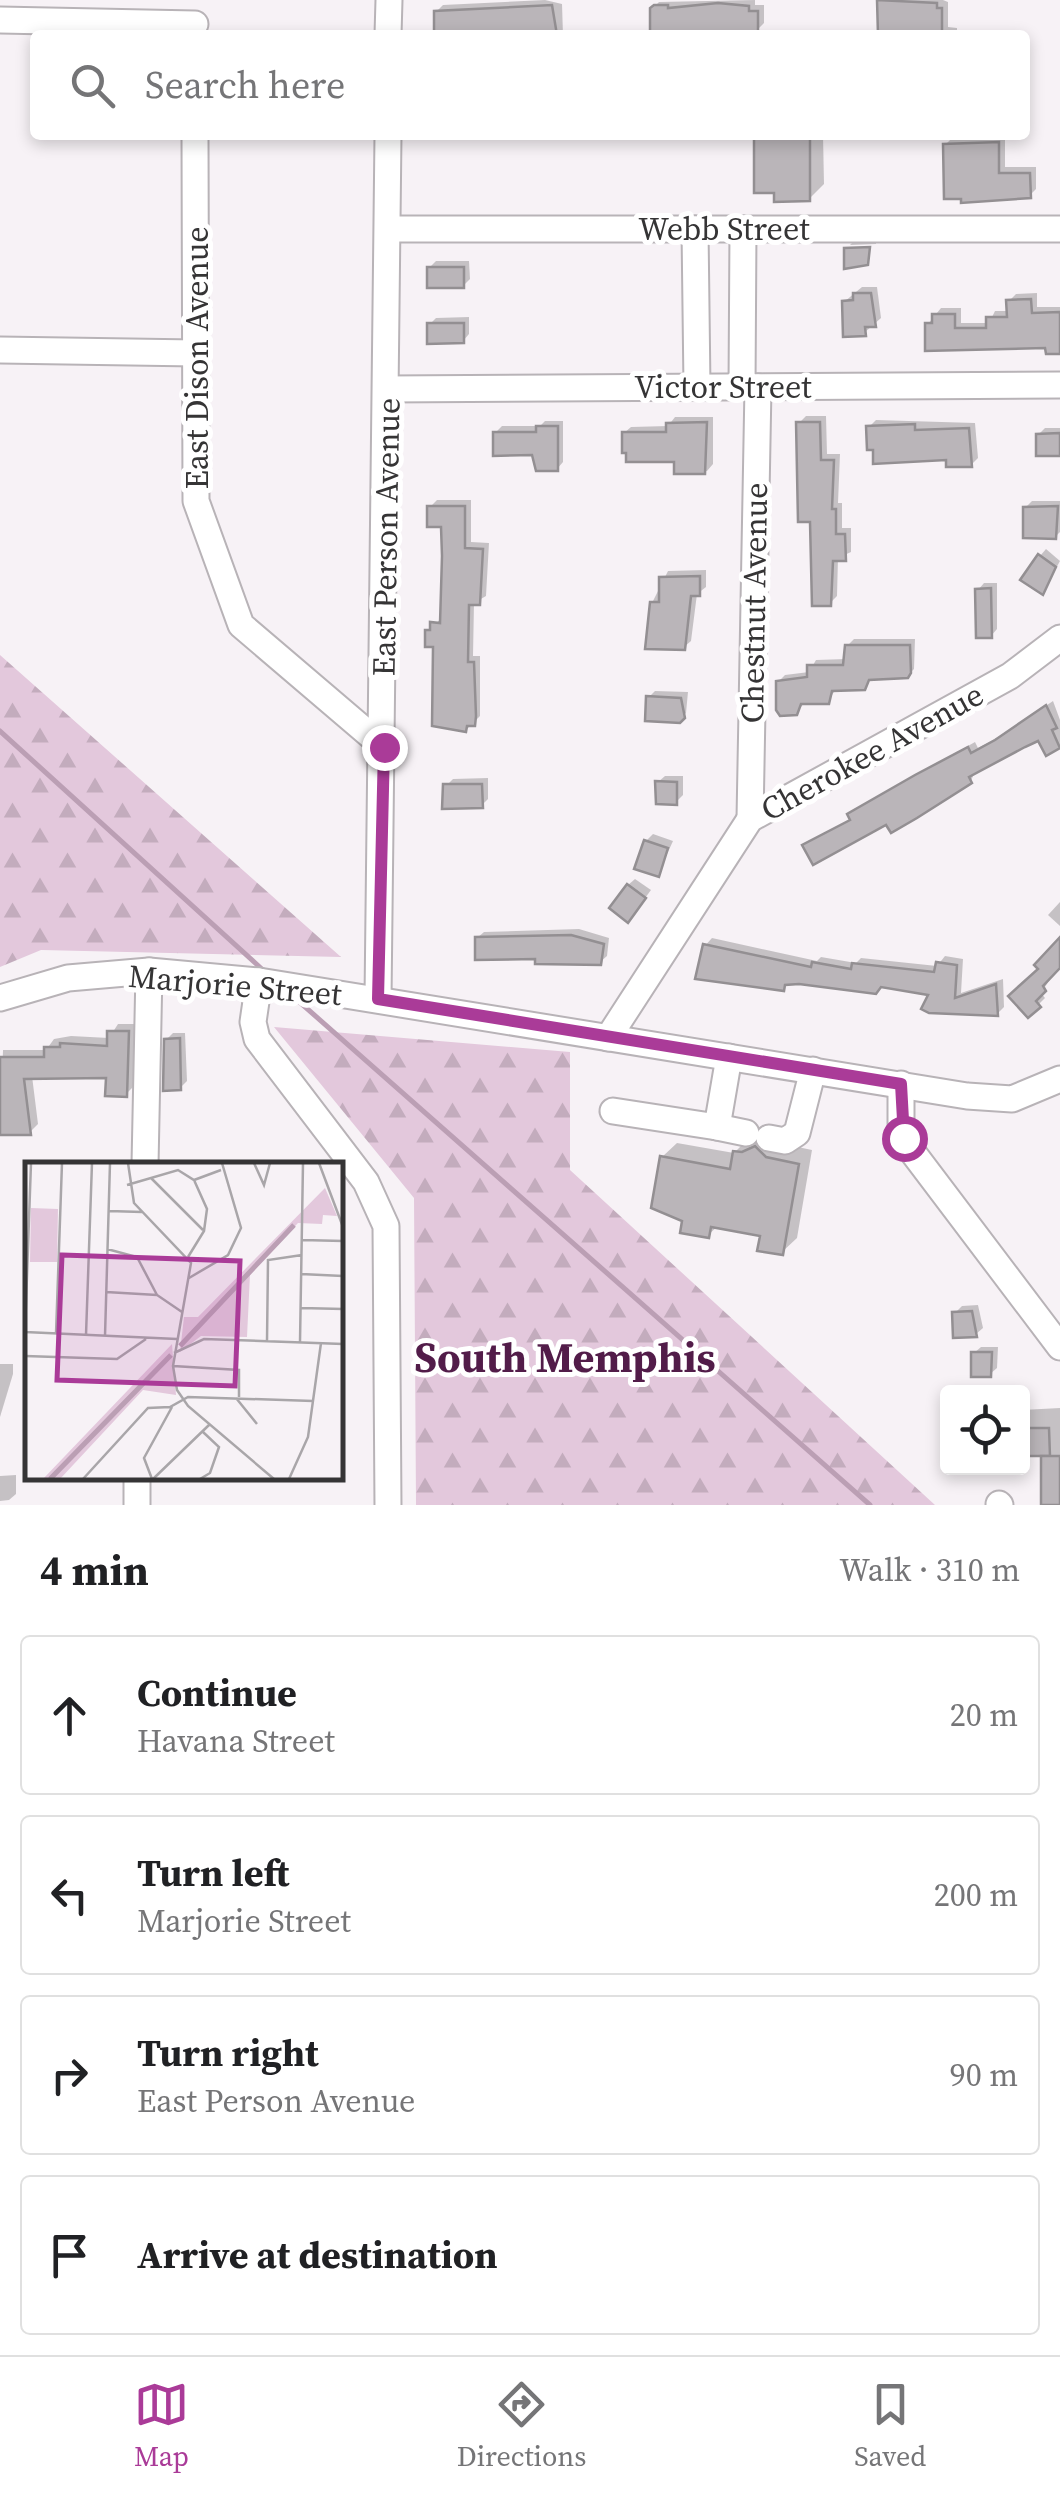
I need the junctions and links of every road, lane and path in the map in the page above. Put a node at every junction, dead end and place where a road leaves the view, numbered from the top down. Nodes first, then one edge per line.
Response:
1 (388, 0) edge
2 (0, 20) edge
3 (195, 20) edge
4 (388, 30) edge
5 (195, 140) edge
6 (388, 140) edge
7 (743, 229) junction
8 (1060, 229) edge
9 (388, 230) junction
10 (695, 230) junction
11 (0, 350) edge
12 (196, 353) junction
13 (1060, 385) edge
14 (697, 387) junction
15 (750, 387) junction
16 (387, 389) junction
17 (1060, 638) edge
18 (384, 747) junction
19 (750, 819) junction
20 (149, 970) junction
21 (259, 982) junction
22 (0, 998) edge
23 (378, 999) junction
24 (608, 1038) junction
25 (729, 1057) junction
26 (814, 1070) junction
27 (1060, 1079) edge
28 (901, 1084) junction
29 (613, 1111) dead end
30 (717, 1127) junction
31 (145, 1162) edge
32 (1060, 1347) edge
33 (138, 1480) edge
34 (137, 1505) edge
35 (388, 1505) edge

1 - 4 street
2 - 3 street
5 - 12 street, East Dison Avenue
6 - 9 street, East Person Avenue
7 - 8 street, Webb Street
7 - 10 street, Webb Street
7 - 15 street, Chestnut Avenue
9 - 10 street, Webb Street
9 - 16 street, East Person Avenue
10 - 14 street
11 - 12 street
12 - 18 street, East Dison Avenue
13 - 15 street, Victor Street
14 - 15 street, Victor Street
14 - 16 street, Victor Street
15 - 19 street, Chestnut Avenue
16 - 18 street, East Person Avenue
17 - 19 street, Cherokee Avenue
18 - 23 street, East Person Avenue
19 - 24 street, Cherokee Avenue
20 - 21 street, Marjorie Street
20 - 22 street, Marjorie Street
20 - 31 street
21 - 23 street, Marjorie Street
21 - 35 street
23 - 24 street, Marjorie Street
24 - 25 street, Marjorie Street
25 - 26 street, Marjorie Street
25 - 30 street
26 - 28 street, Marjorie Street
26 - 30 street
27 - 28 street, Marjorie Street
28 - 32 street
29 - 30 street
33 - 34 street

